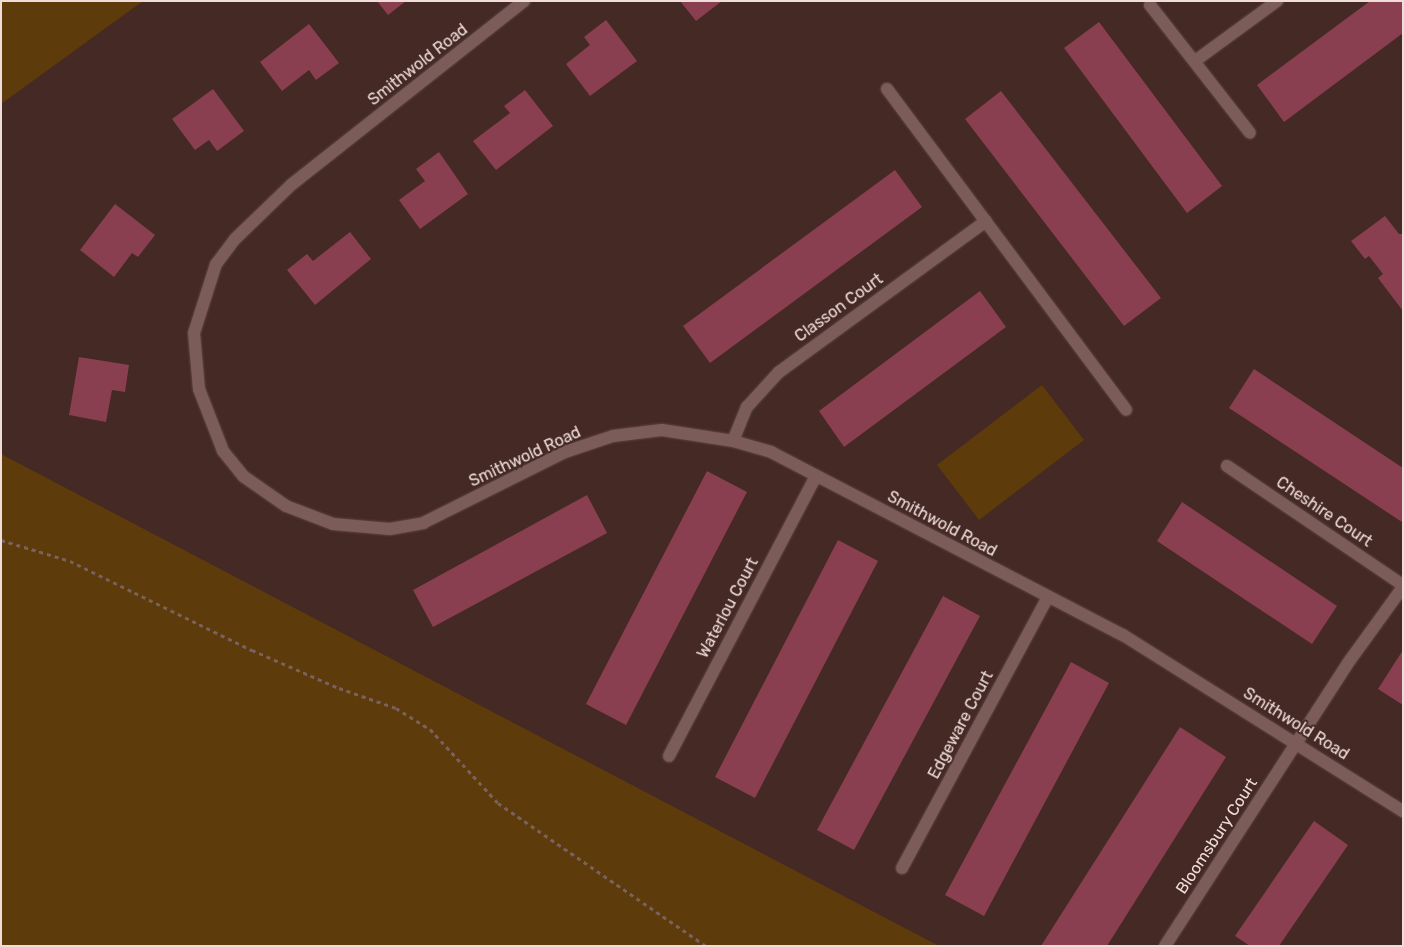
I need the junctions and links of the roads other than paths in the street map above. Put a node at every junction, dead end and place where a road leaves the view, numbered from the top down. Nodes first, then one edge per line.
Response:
1 (524, 1) edge
2 (1277, 1) edge
3 (1150, 5) dead end
4 (1195, 61) junction
5 (888, 88) dead end
6 (1250, 133) dead end
7 (986, 221) junction
8 (1126, 410) dead end
9 (733, 441) junction
10 (1227, 466) dead end
11 (816, 476) junction
12 (1403, 586) edge
13 (1048, 597) junction
14 (1296, 743) junction
15 (669, 756) dead end
16 (1403, 811) edge
17 (902, 868) dead end
18 (1165, 946) edge

1 - 9 street, Smithwold Road
2 - 4 street
3 - 4 street
4 - 6 street
5 - 7 street
7 - 8 street
7 - 9 street, Classon Court
9 - 11 street, Smithwold Road
10 - 12 street, Cheshire Court
11 - 13 street, Smithwold Road
11 - 15 street, Waterlou Court
12 - 14 street, Cheshire Court
13 - 14 street, Smithwold Road
13 - 17 street, Edgeware Court
14 - 16 street, Smithwold Road
14 - 18 street, Bloomsbury Court

